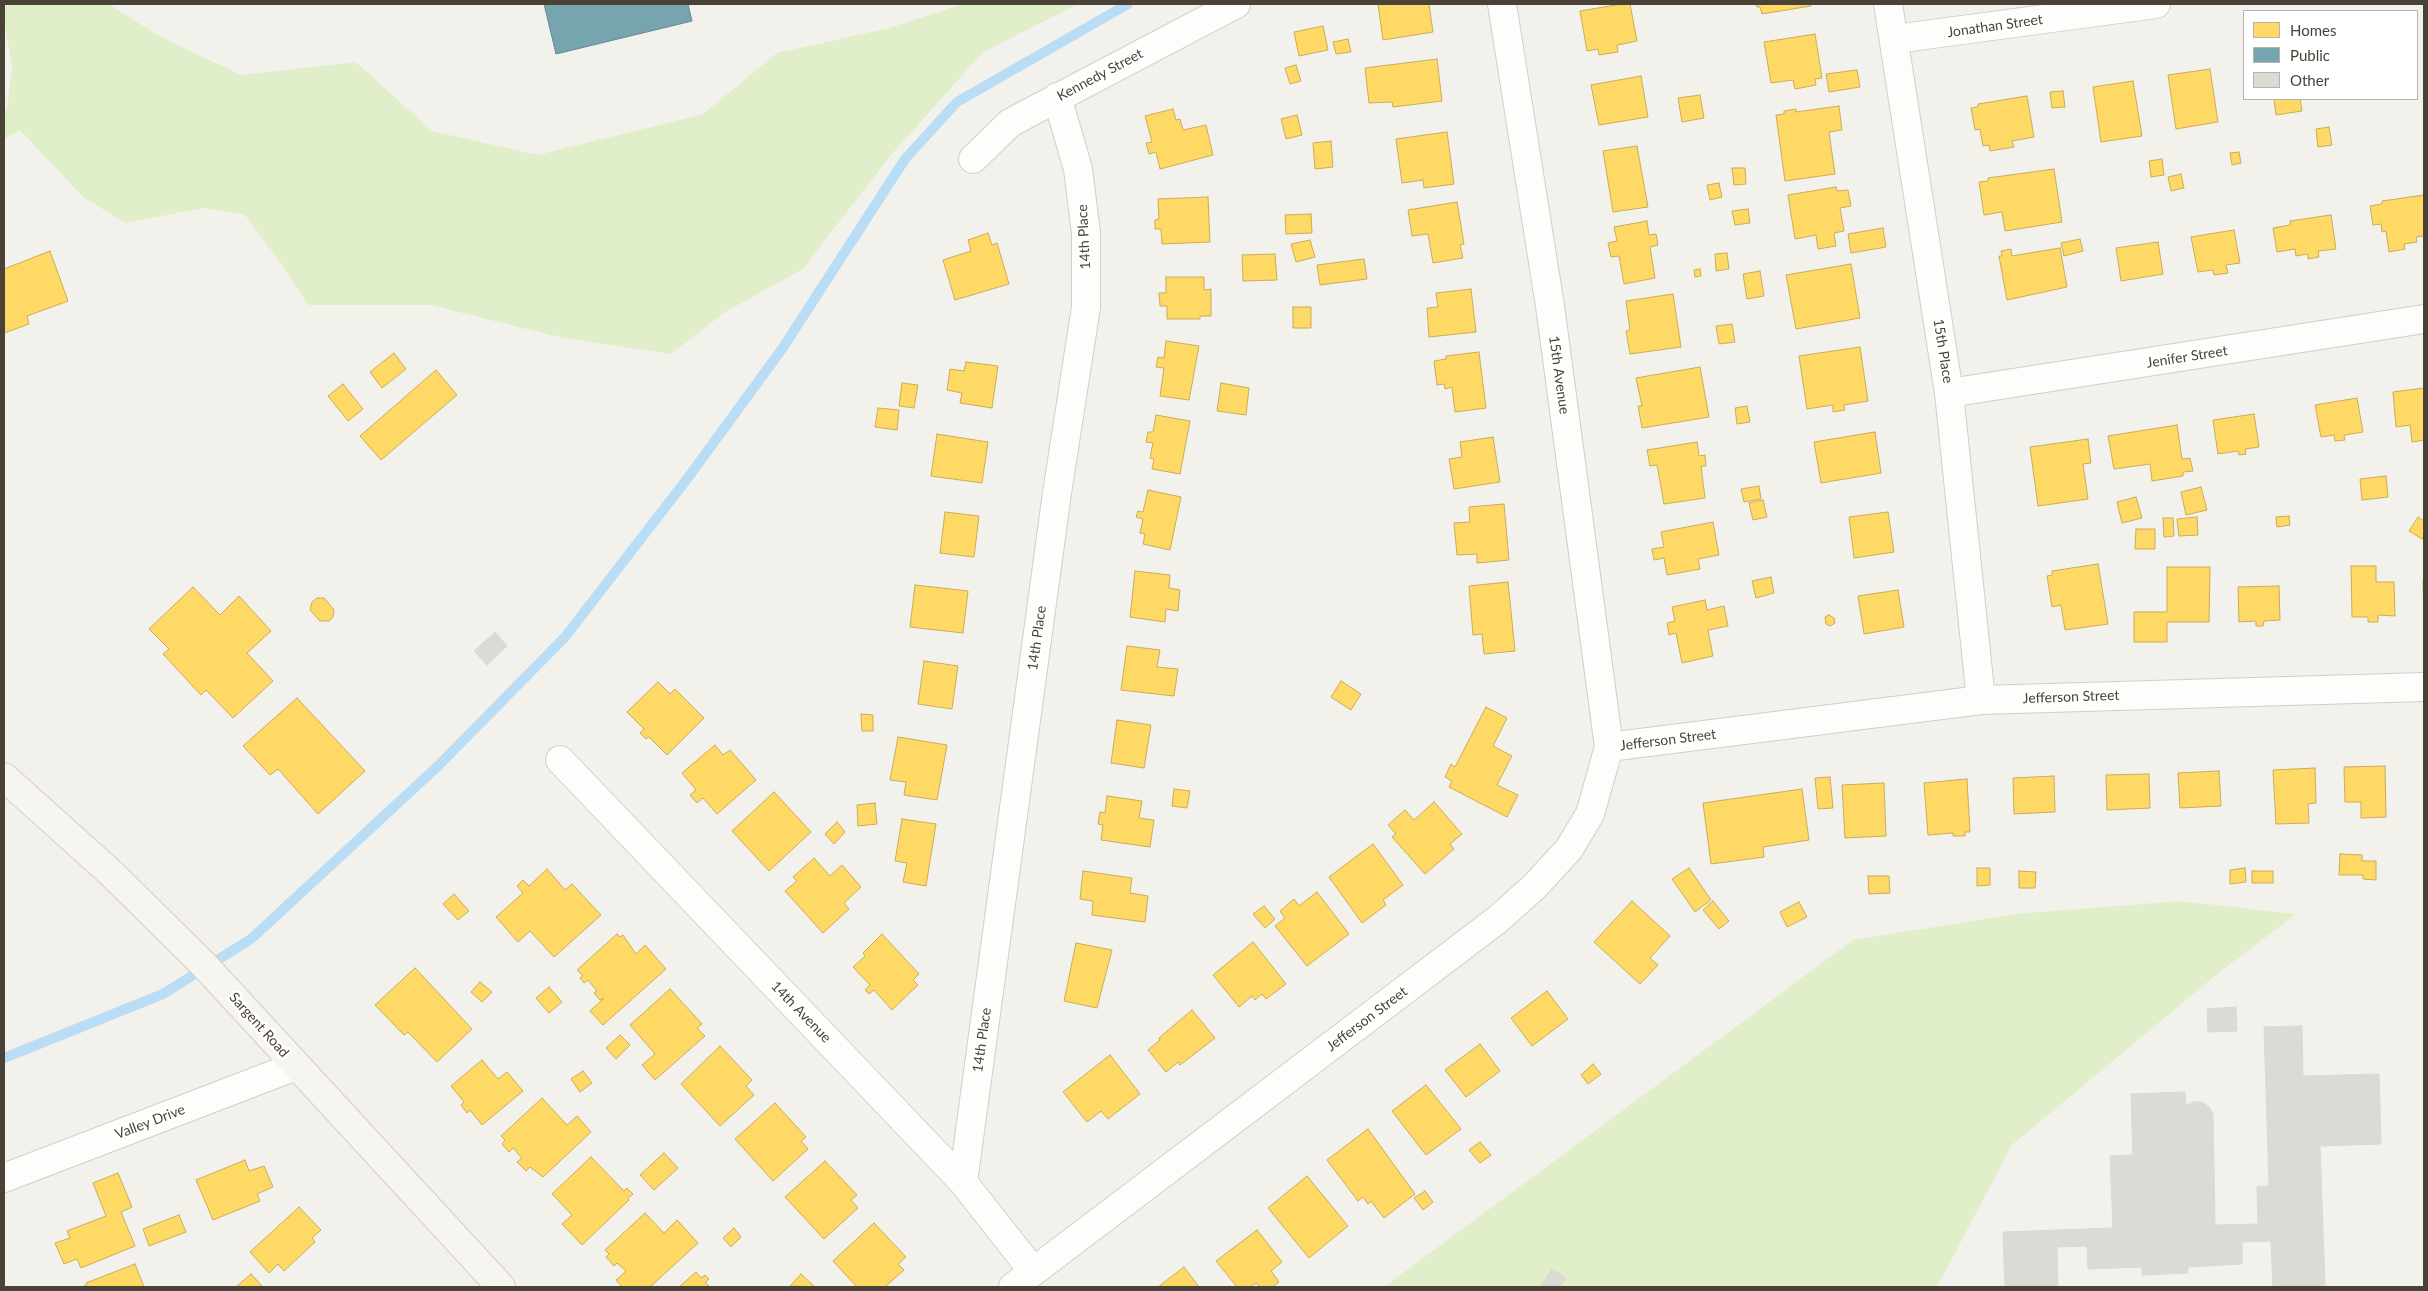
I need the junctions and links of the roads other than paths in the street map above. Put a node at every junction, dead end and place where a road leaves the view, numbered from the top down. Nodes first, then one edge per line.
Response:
1 (1236, 4) edge
2 (1502, 4) edge
3 (1888, 4) edge
4 (2156, 4) edge
5 (1895, 39) junction
6 (1057, 97) junction
7 (973, 159) dead end
8 (2424, 319) edge
9 (1949, 393) junction
10 (2424, 687) edge
11 (1981, 700) junction
12 (1609, 747) junction
13 (560, 760) dead end
14 (4, 777) edge
15 (296, 1066) junction
16 (4, 1178) edge
17 (963, 1182) junction
18 (1023, 1279) edge
19 (501, 1287) edge

1 - 6 street, Kennedy Street
2 - 12 street, 15th Avenue
3 - 5 street, 15th Place
4 - 5 street, Jonathan Street
5 - 9 street, 15th Place
6 - 7 street, Kennedy Street
6 - 17 street, 14th Place
8 - 9 street, Jenifer Street
9 - 11 street, 15th Place
10 - 11 street, Jefferson Street
11 - 12 street, Jefferson Street
12 - 18 street, Jefferson Street
13 - 17 street, 14th Avenue
14 - 15 main road, Sargent Road
15 - 16 street, Valley Drive
15 - 19 main road, Sargent Road
17 - 18 street, 14th Avenue

